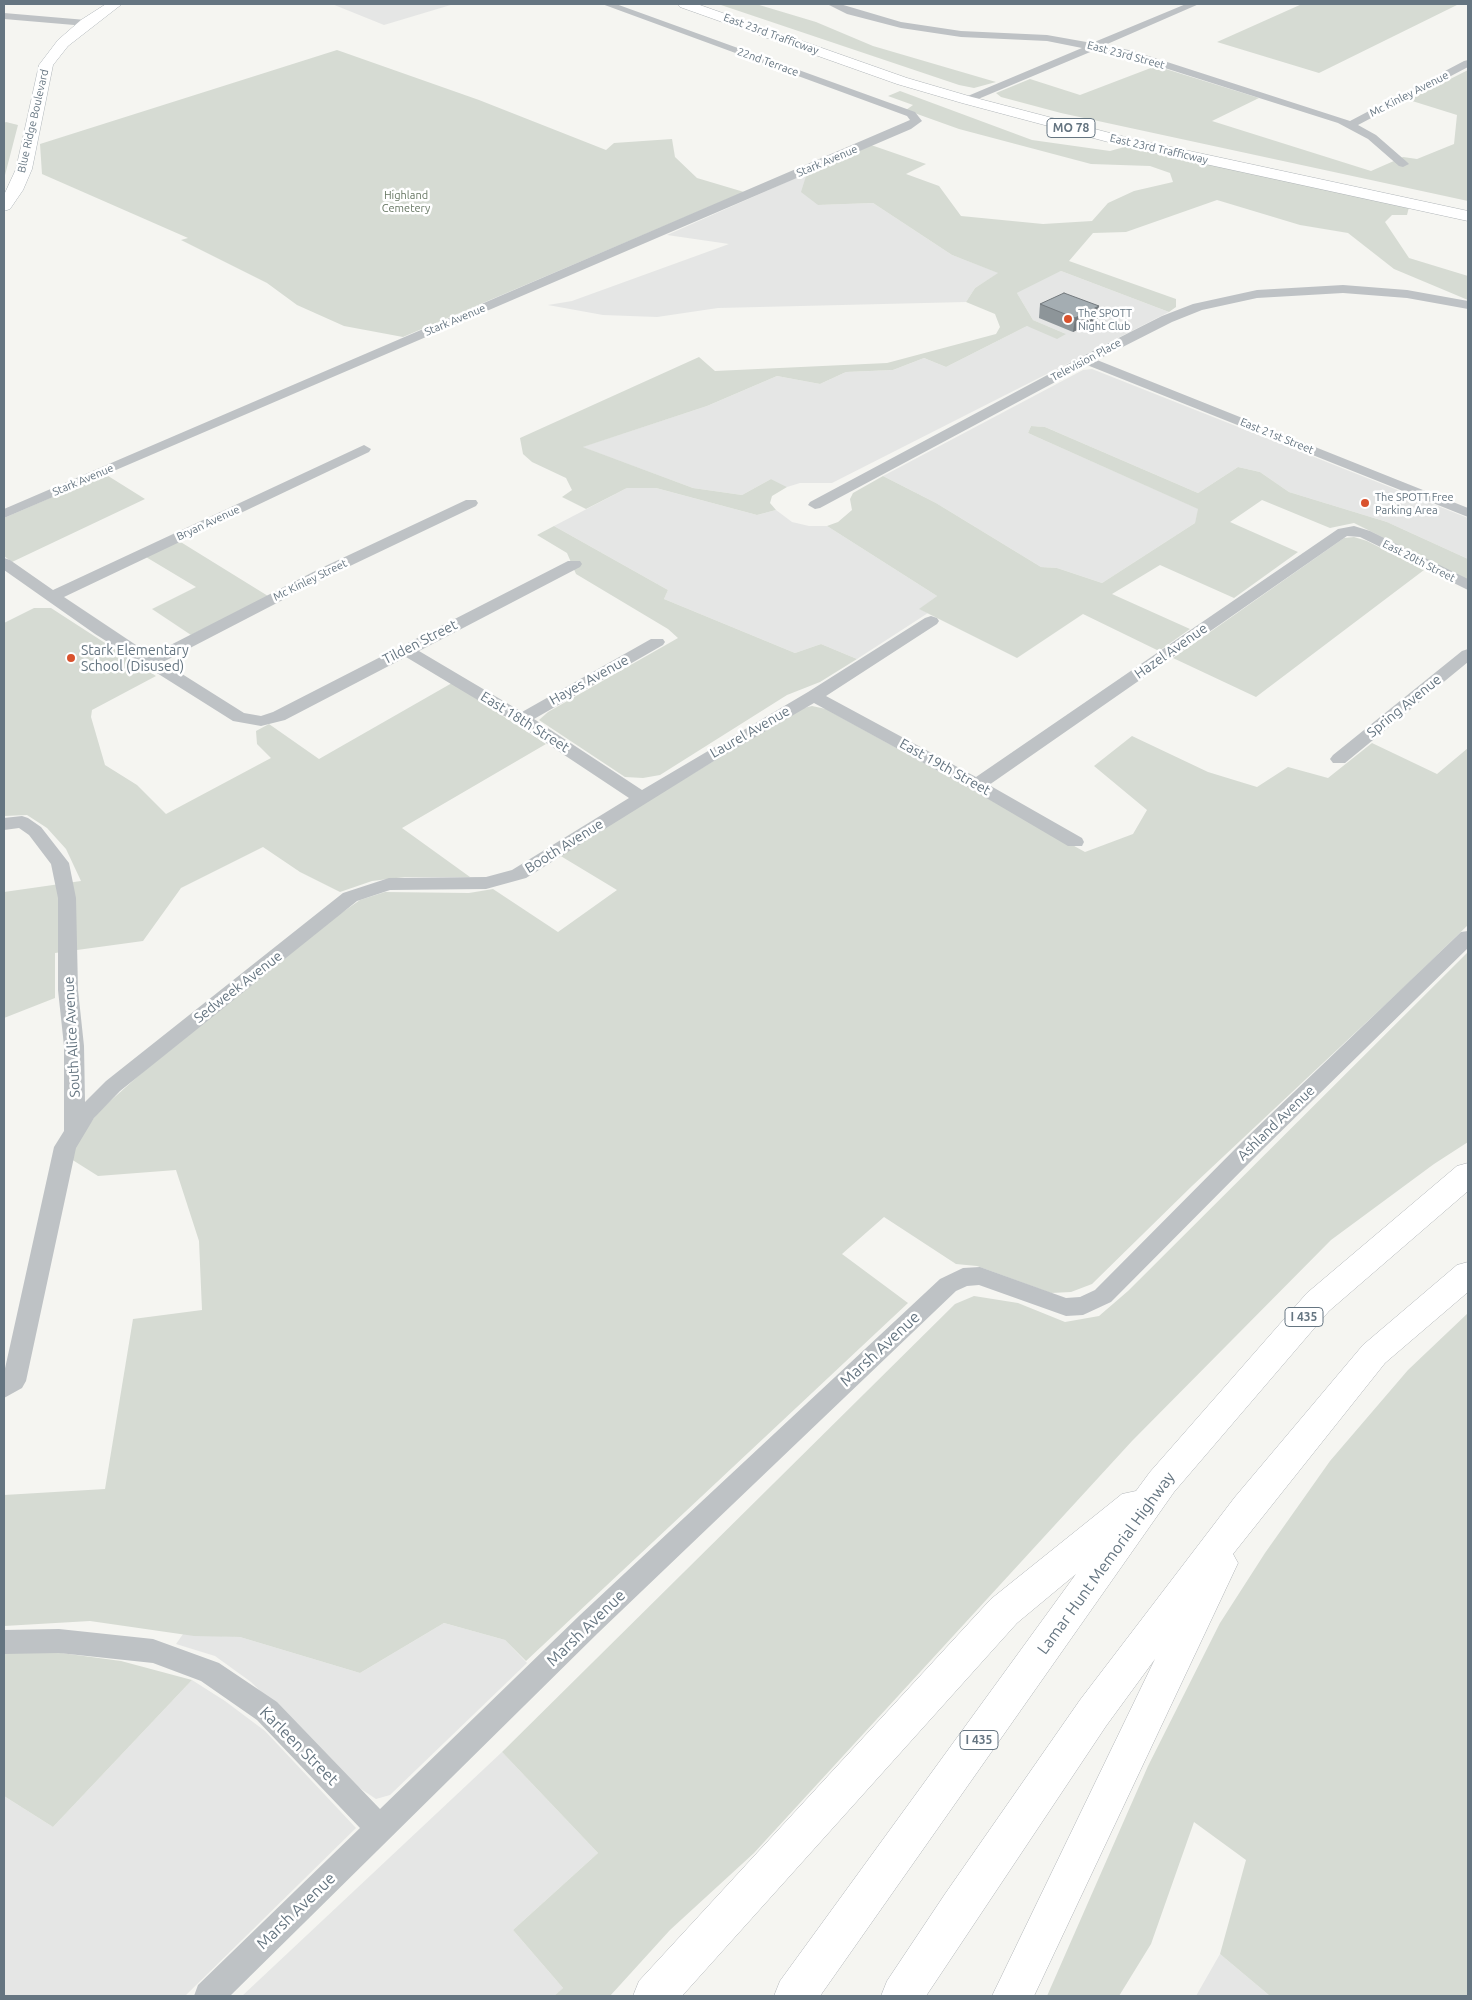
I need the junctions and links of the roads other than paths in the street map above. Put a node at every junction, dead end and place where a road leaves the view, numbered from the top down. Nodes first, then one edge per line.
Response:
1 (115, 4) edge
2 (607, 4) edge
3 (685, 4) edge
4 (708, 4) edge
5 (832, 4) edge
6 (1194, 4) edge
7 (4, 16) edge
8 (86, 23) junction
9 (1096, 46) junction
10 (1468, 63) edge
11 (972, 98) junction
12 (1350, 125) junction
13 (907, 127) joint
14 (1402, 164) dead end
15 (4, 206) edge
16 (1468, 206) edge
17 (1467, 226) edge
18 (1468, 305) edge
19 (1086, 360) junction
20 (364, 449) dead end
21 (470, 503) dead end
22 (815, 505) dead end
23 (1468, 513) edge
24 (4, 514) edge
25 (1369, 536) joint
26 (4, 562) edge
27 (574, 564) dead end
28 (1468, 585) edge
29 (52, 597) junction
30 (931, 621) dead end
31 (657, 642) dead end
32 (406, 650) junction
33 (1468, 654) edge
34 (152, 662) junction
35 (814, 696) junction
36 (522, 718) junction
37 (1339, 759) dead end
38 (978, 784) junction
39 (641, 798) junction
40 (13, 823) edge
41 (1075, 842) dead end
42 (423, 884) joint
43 (1468, 937) edge
44 (75, 1132) junction
45 (1468, 1174) edge
46 (1468, 1274) edge
47 (974, 1276) joint
48 (9, 1384) edge
49 (1162, 1482) junction
50 (1247, 1508) junction
51 (4, 1642) edge
52 (380, 1829) junction
53 (210, 1996) edge
54 (654, 1996) edge
55 (795, 1996) edge
56 (902, 1996) edge
57 (1013, 1996) edge

1 - 8 main road, Blue Ridge Boulevard
2 - 13 street, 22nd Terrace
3 - 11 main road, East 23rd Trafficway / MO 78
4 - 11 main road, East 23rd Trafficway / MO 78
5 - 9 street, East 23rd Street
6 - 9 street
7 - 8 street
8 - 15 main road, Blue Ridge Boulevard
9 - 11 street
9 - 12 street, East 23rd Street
10 - 12 street, Mc Kinley Avenue
11 - 16 main road, East 23rd Trafficway / MO 78
11 - 17 main road, East 23rd Trafficway / MO 78
12 - 14 street, East 23rd Street
13 - 24 street, Stark Avenue
18 - 19 street, Television Place
19 - 22 street, Television Place
19 - 23 street, East 21st Street
20 - 29 street, Bryan Avenue
21 - 34 street, Mc Kinley Street
25 - 28 street, East 20th Street
25 - 38 street, Hazel Avenue
26 - 29 street
27 - 32 street, Tilden Street
29 - 34 street
30 - 35 street, Laurel Avenue
31 - 36 street, Hayes Avenue
32 - 34 street, Tilden Street
32 - 36 street, East 18th Street
33 - 37 street, Spring Avenue
35 - 38 street, East 19th Street
35 - 39 street, Laurel Avenue
36 - 39 street, East 18th Street
38 - 41 street, East 19th Street
39 - 42 street, Booth Avenue
40 - 44 street, South Alice Avenue
42 - 44 street, Sedweek Avenue
43 - 47 street, Ashland Avenue
44 - 48 street, South Alice Avenue
45 - 49 main road, Lamar Hunt Memorial Highway / I 435
46 - 50 main road
47 - 52 street, Marsh Avenue
49 - 54 main road
49 - 55 main road, Lamar Hunt Memorial Highway / I 435
50 - 56 main road
50 - 57 main road
51 - 52 street, Karleen Street
52 - 53 street, Marsh Avenue

